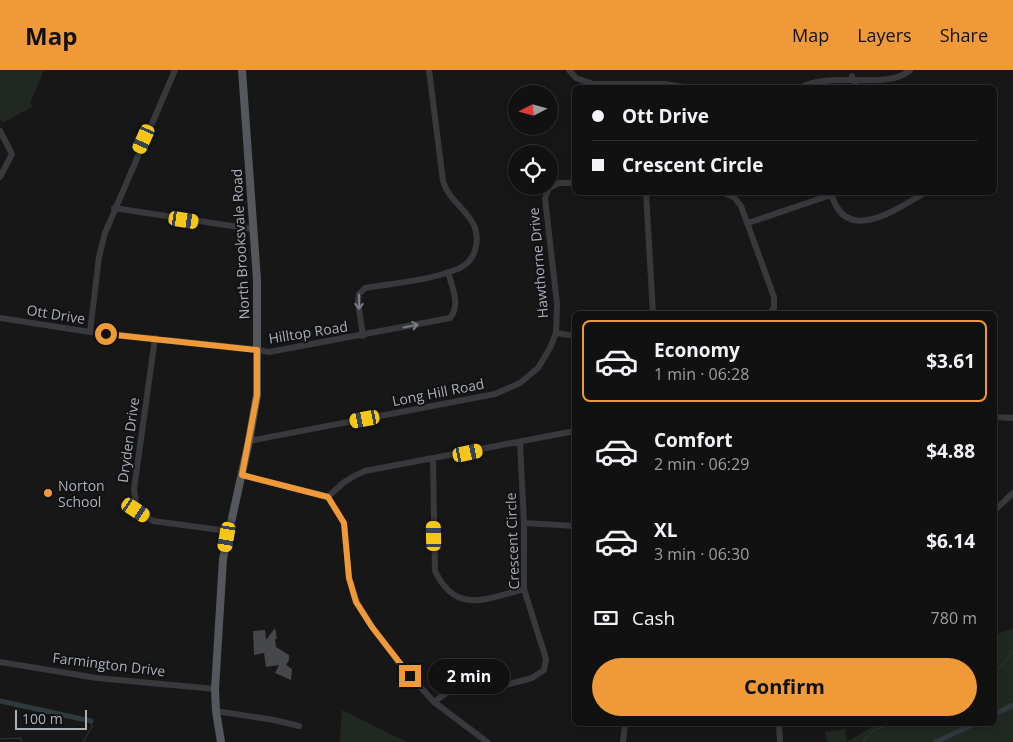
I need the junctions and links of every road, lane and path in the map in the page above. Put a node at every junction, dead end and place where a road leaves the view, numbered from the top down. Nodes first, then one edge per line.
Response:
1 (175, 70) edge
2 (242, 70) edge
3 (429, 70) edge
4 (569, 70) edge
5 (910, 70) edge
6 (852, 76) junction
7 (670, 85) edge
8 (808, 85) edge
9 (855, 85) edge
10 (0, 131) edge
11 (0, 177) edge
12 (572, 183) edge
13 (646, 195) edge
14 (729, 195) edge
15 (828, 195) edge
16 (831, 195) edge
17 (920, 195) edge
18 (114, 208) junction
19 (748, 223) junction
20 (252, 229) junction
21 (448, 272) junction
22 (653, 311) edge
23 (772, 311) edge
24 (0, 318) edge
25 (90, 332) junction
26 (556, 333) junction
27 (363, 336) junction
28 (572, 336) edge
29 (155, 338) junction
30 (257, 350) junction
31 (997, 417) edge
32 (1013, 418) edge
33 (572, 432) edge
34 (249, 441) junction
35 (520, 442) junction
36 (433, 460) junction
37 (242, 475) junction
38 (1013, 493) edge
39 (328, 497) junction
40 (997, 508) edge
41 (524, 523) junction
42 (572, 526) edge
43 (228, 531) junction
44 (524, 589) junction
45 (0, 662) edge
46 (215, 689) junction
47 (434, 702) junction
48 (216, 710) junction
49 (299, 726) dead end
50 (625, 726) edge
51 (779, 726) edge
52 (222, 742) edge
53 (487, 742) edge
54 (623, 742) edge
55 (780, 742) edge

1 - 18 street
2 - 20 main road, North Brooksvale Road
3 - 21 street
4 - 7 street
5 - 6 street
6 - 8 street
6 - 9 street
10 - 11 street
12 - 26 street, Hawthorne Drive
13 - 22 street
14 - 19 street
15 - 19 street
16 - 17 street
18 - 20 street
18 - 25 street
19 - 23 street
20 - 30 main road, North Brooksvale Road
21 -> 27 street, Hilltop Road
27 -> 21 street, Hilltop Road
24 - 25 street, Ott Drive
25 - 29 street, Ott Drive
26 - 28 street
26 - 34 street, Long Hill Road
27 - 30 street, Hilltop Road
29 - 30 street, Ott Drive
29 - 43 street, Dryden Drive
30 - 34 main road, North Brooksvale Road
31 - 32 street
33 - 35 street
34 - 37 main road, North Brooksvale Road
35 - 36 street
35 - 41 street, Crescent Circle
36 - 39 street
36 - 44 street
37 - 39 street
37 - 43 main road, North Brooksvale Road
38 - 40 street
39 - 47 street
41 - 42 street
41 - 44 street, Crescent Circle
43 - 46 main road, North Brooksvale Road
44 - 47 street, Crescent Circle
45 - 46 street, Farmington Drive
46 - 48 main road, North Brooksvale Road
47 - 53 street
48 - 49 street
48 - 52 main road, North Brooksvale Road
50 - 54 street
51 - 55 street

